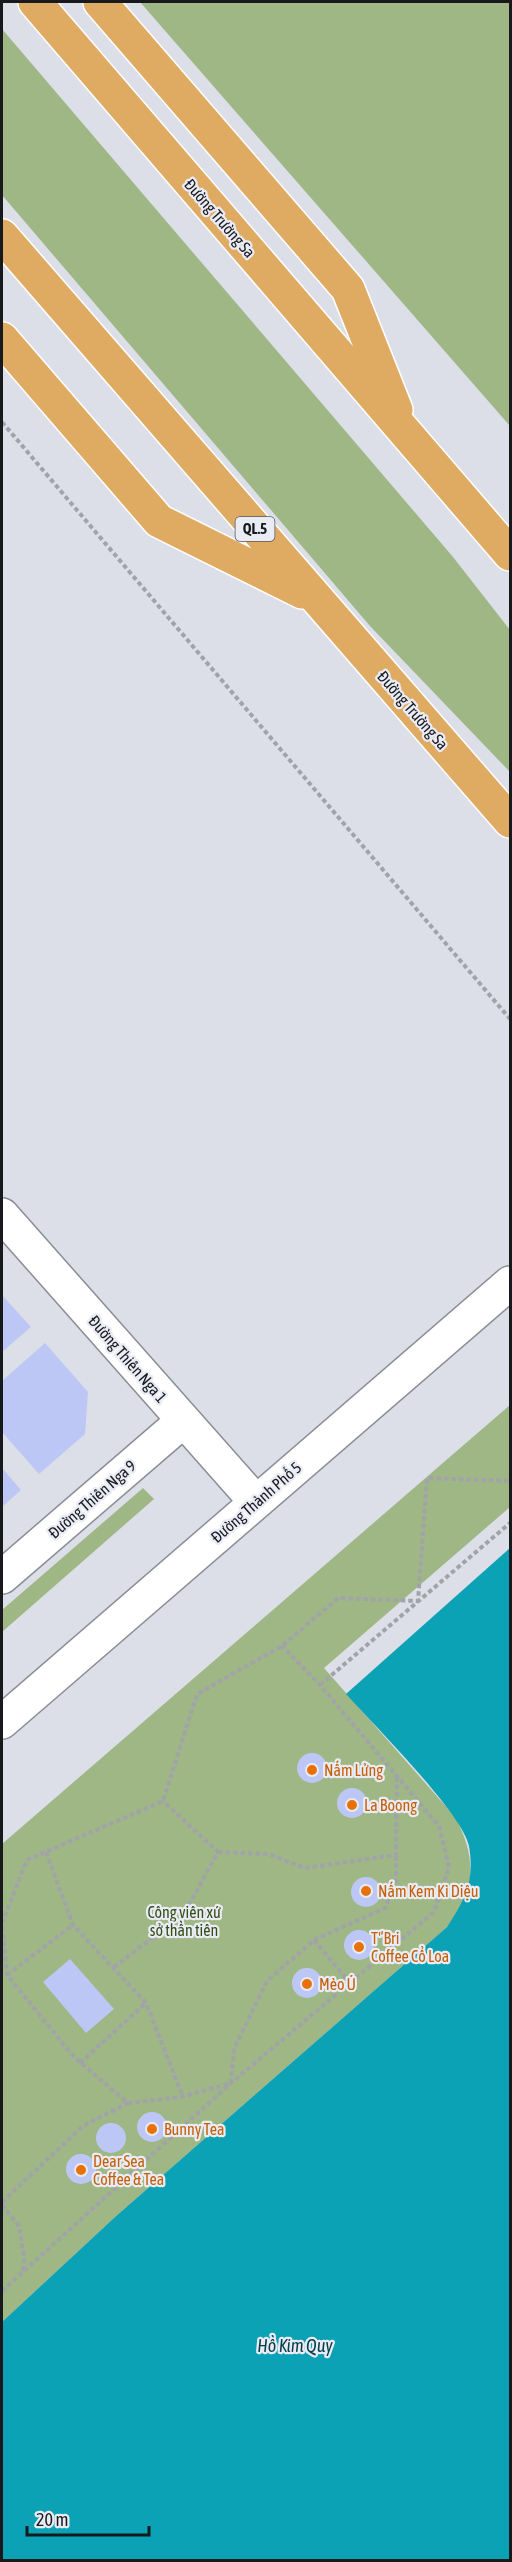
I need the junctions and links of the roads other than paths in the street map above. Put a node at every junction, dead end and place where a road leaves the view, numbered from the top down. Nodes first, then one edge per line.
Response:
1 (35, 2) edge
2 (100, 2) edge
3 (2, 236) edge
4 (2, 339) edge
5 (406, 434) junction
6 (510, 554) edge
7 (316, 599) junction
8 (510, 821) edge
9 (2, 1215) edge
10 (510, 1282) edge
11 (183, 1421) junction
12 (256, 1502) junction
13 (2, 1577) edge
14 (2, 1722) edge

1 - 5 highway, Đường Trường Sa
2 - 5 highway, Đường Trường Sa
3 - 7 highway, Đường Trường Sa / QL.5
4 - 7 highway, Đường Trường Sa / QL.5
5 - 6 highway, Đường Trường Sa
7 - 8 highway, Đường Trường Sa / QL.5
9 - 11 street, Đường Thiên Nga 1
10 - 12 street, Đường Thành Phố 5
11 - 12 street, Đường Thiên Nga 1
11 - 13 street, Đường Thiên Nga 9
12 - 14 street, Đường Thành Phố 5

